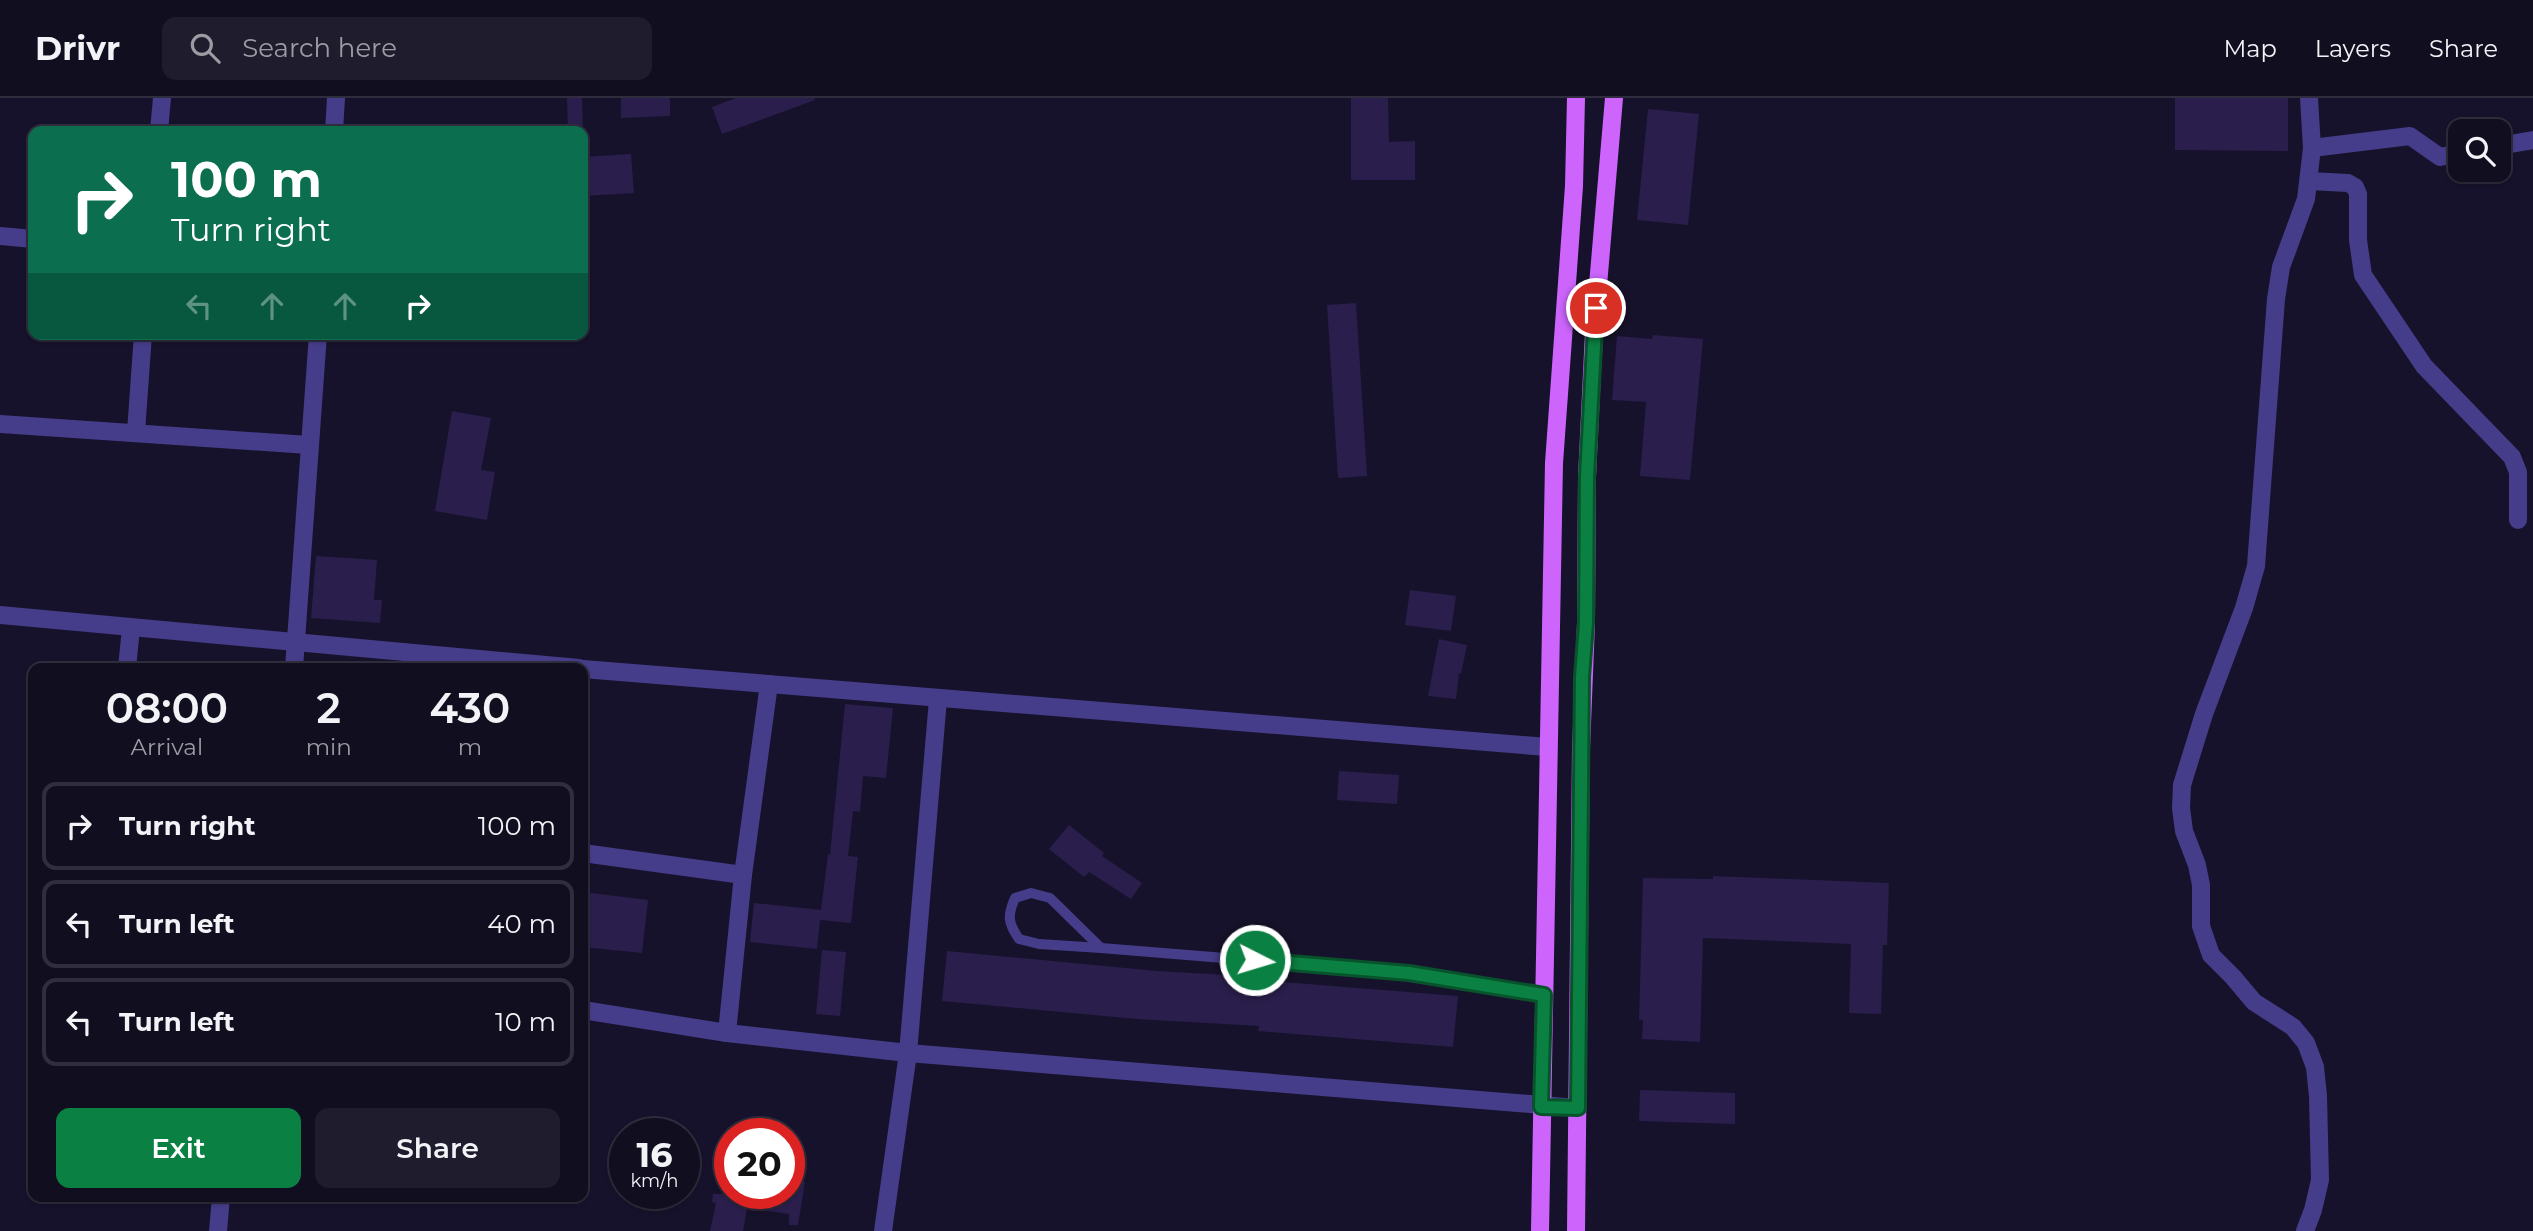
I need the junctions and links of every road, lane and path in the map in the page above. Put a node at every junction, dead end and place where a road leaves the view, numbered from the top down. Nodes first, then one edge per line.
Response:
1 (162, 98) edge
2 (336, 98) edge
3 (1576, 98) edge
4 (1614, 98) edge
5 (2309, 98) edge
6 (159, 126) edge
7 (334, 126) edge
8 (2533, 140) edge
9 (2511, 144) edge
10 (2312, 148) junction
11 (2448, 155) edge
12 (2309, 181) junction
13 (0, 236) edge
14 (28, 239) edge
15 (144, 340) edge
16 (318, 340) edge
17 (0, 424) edge
18 (136, 432) junction
19 (309, 445) junction
20 (2518, 520) dead end
21 (0, 615) edge
22 (131, 628) junction
23 (296, 644) junction
24 (128, 663) edge
25 (294, 663) edge
26 (468, 663) edge
27 (588, 670) edge
28 (1551, 676) junction
29 (1582, 677) junction
30 (769, 684) junction
31 (938, 699) junction
32 (1548, 747) junction
33 (588, 854) edge
34 (743, 875) junction
35 (1101, 948) junction
36 (1544, 995) junction
37 (588, 1011) edge
38 (727, 1033) junction
39 (908, 1053) junction
40 (1541, 1107) junction
41 (1578, 1108) junction
42 (221, 1202) edge
43 (218, 1231) edge
44 (883, 1231) edge
45 (1540, 1231) edge
46 (1576, 1231) edge
47 (2305, 1231) edge

1 - 6 street
2 - 7 street
3 - 28 main road
4 - 29 main road
5 - 10 street
8 - 9 street
10 - 11 street
10 - 12 street
12 - 20 street
12 - 47 street
13 - 14 street
15 - 18 street
16 - 19 street
17 - 18 street
18 - 19 street
19 - 23 street
21 - 22 street
22 - 23 street
22 - 24 street
23 - 25 street
23 - 26 street
27 - 30 street
28 - 29 main road
28 - 32 main road
29 - 41 main road
30 - 31 street
30 - 34 street
31 - 32 street
31 - 39 street
32 - 36 main road
33 - 34 street
34 - 38 street
35 - 35 lane
35 - 36 lane
36 - 40 main road
37 - 38 street
38 - 39 street
39 - 40 street
39 - 44 street
40 - 41 street
40 - 45 main road
41 - 46 main road
42 - 43 street

